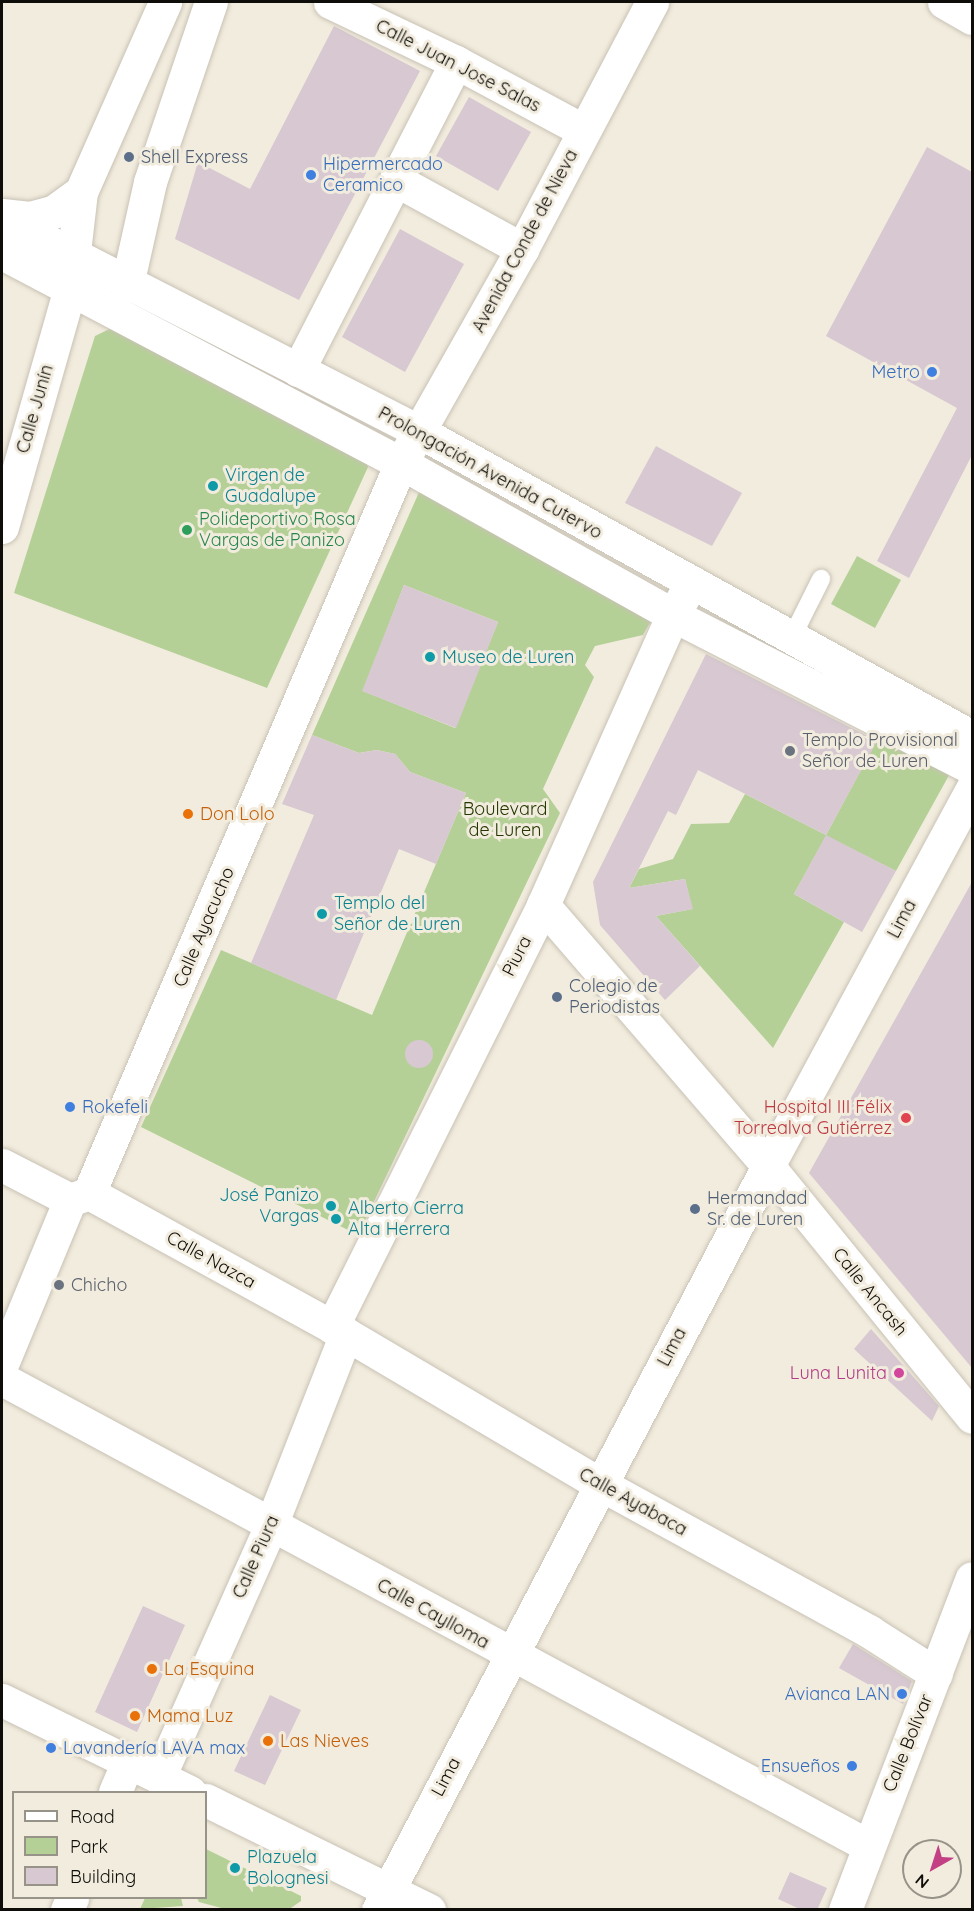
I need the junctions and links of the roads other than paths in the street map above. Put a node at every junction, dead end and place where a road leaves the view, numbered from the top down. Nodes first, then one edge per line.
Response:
1 (165, 2) edge
2 (211, 2) edge
3 (330, 2) edge
4 (651, 2) edge
5 (944, 2) edge
6 (972, 18) edge
7 (456, 62) junction
8 (584, 131) junction
9 (396, 180) junction
10 (81, 192) junction
11 (2, 217) edge
12 (522, 249) junction
13 (2, 253) edge
14 (75, 258) junction
15 (127, 285) junction
16 (69, 292) junction
17 (298, 369) junction
18 (420, 432) junction
19 (399, 471) junction
20 (2, 526) edge
21 (821, 579) dead end
22 (692, 582) junction
23 (673, 615) junction
24 (793, 635) junction
25 (972, 737) edge
26 (972, 768) edge
27 (972, 789) edge
28 (543, 905) junction
29 (2, 1165) edge
30 (768, 1166) junction
31 (79, 1196) junction
32 (339, 1330) junction
33 (2, 1364) edge
34 (2, 1379) edge
35 (972, 1417) edge
36 (600, 1484) junction
37 (271, 1525) junction
38 (972, 1578) edge
39 (961, 1645) edge
40 (509, 1656) junction
41 (936, 1674) junction
42 (2, 1700) edge
43 (128, 1762) junction
44 (159, 1777) junction
45 (115, 1791) edge
46 (188, 1791) edge
47 (207, 1801) edge
48 (867, 1845) junction
49 (382, 1899) edge
50 (429, 1910) edge
51 (845, 1910) edge

1 - 10 street
2 - 15 street
3 - 7 street, Calle Juan Jose Salas
4 - 8 street, Avenida Conde de Nieva
5 - 6 street
7 - 8 street, Calle Juan Jose Salas
7 - 9 street
8 - 12 street, Avenida Conde de Nieva
9 - 12 street
9 - 17 street
10 - 11 street
10 - 14 street, Calle Junín
11 - 14 street, Prolongación Avenida Cutervo
12 - 18 street, Avenida Conde de Nieva
13 - 16 street, Prolongación Avenida Cutervo
14 - 15 street, Prolongación Avenida Cutervo
14 - 16 street, Calle Junín
15 - 17 street, Prolongación Avenida Cutervo
16 - 19 street, Prolongación Avenida Cutervo
16 - 20 street, Calle Junín
17 - 18 street, Prolongación Avenida Cutervo
18 - 19 street, Avenida Conde de Nieva
18 - 22 street, Prolongación Avenida Cutervo
19 - 23 street, Prolongación Avenida Cutervo
19 - 31 street, Calle Ayacucho
21 - 24 lane
22 - 23 street, Piura
22 - 24 street, Prolongación Avenida Cutervo
23 - 26 street, Prolongación Avenida Cutervo
23 - 28 street, Piura
24 - 25 street, Prolongación Avenida Cutervo
27 - 30 street, Lima
28 - 30 street, Calle Ancash
28 - 32 street, Piura
29 - 31 street, Calle Nazca
30 - 35 street, Calle Ancash
30 - 36 street, Lima
31 - 32 street, Calle Nazca
31 - 33 street, Calle Ayacucho
32 - 36 street, Calle Ayabaca
32 - 37 street, Calle Piura
34 - 37 street, Calle Caylloma
36 - 40 street, Lima
36 - 41 street, Calle Ayabaca
37 - 40 street, Calle Caylloma
37 - 44 street, Calle Piura
38 - 39 street, Calle Bolívar
39 - 41 street, Calle Bolívar
40 - 48 street, Calle Caylloma
40 - 49 street, Lima
41 - 48 street, Calle Bolívar
42 - 43 street
43 - 44 street
43 - 45 street
44 - 46 street
47 - 49 street
48 - 51 street, Calle Bolívar
49 - 50 street

